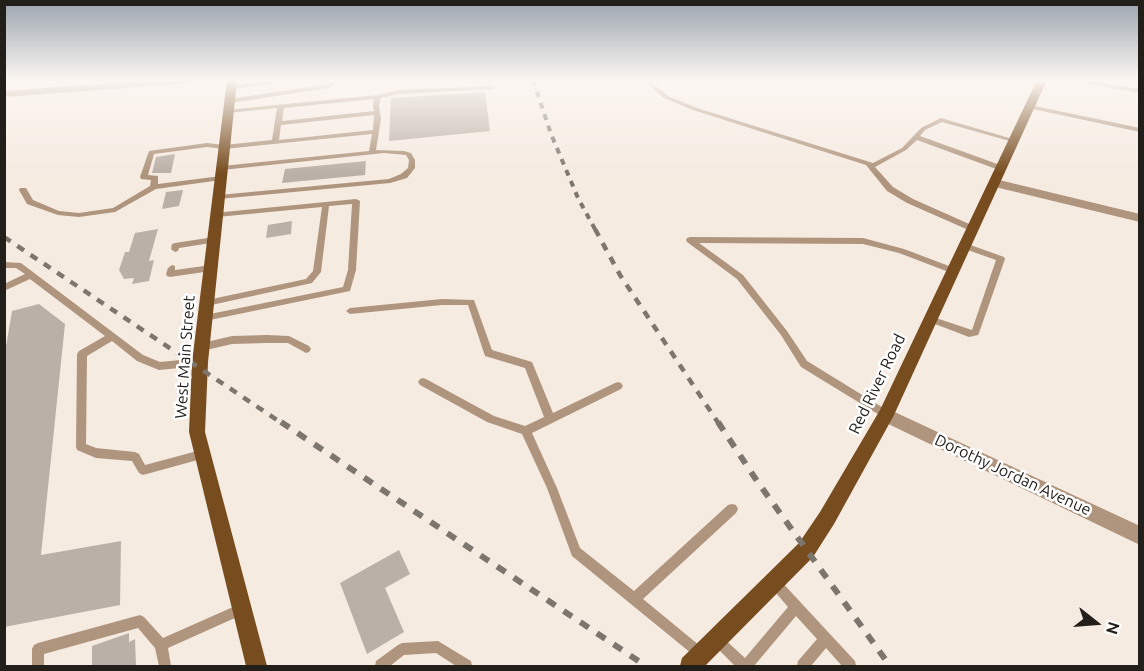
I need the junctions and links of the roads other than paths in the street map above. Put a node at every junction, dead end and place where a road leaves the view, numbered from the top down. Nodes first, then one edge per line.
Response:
1 (228, 111) edge
2 (280, 111) edge
3 (702, 111) edge
4 (1028, 111) edge
5 (1051, 111) edge
6 (376, 113) joint
7 (278, 123) junction
8 (1140, 130) edge
9 (375, 132) junction
10 (916, 136) junction
11 (1013, 140) junction
12 (275, 141) junction
13 (224, 147) junction
14 (372, 152) junction
15 (868, 163) junction
16 (1001, 168) junction
17 (221, 173) junction
18 (995, 183) junction
19 (154, 187) junction
20 (23, 190) dead end
21 (219, 197) junction
22 (326, 204) junction
23 (217, 215) junction
24 (1140, 218) edge
25 (973, 229) junction
26 (214, 240) junction
27 (965, 246) junction
28 (175, 249) dead end
29 (4, 265) edge
30 (172, 268) dead end
31 (211, 268) junction
32 (954, 271) junction
33 (31, 275) junction
34 (4, 288) edge
35 (350, 310) dead end
36 (206, 311) junction
37 (930, 319) junction
38 (112, 337) junction
39 (306, 349) dead end
40 (201, 355) junction
41 (423, 381) dead end
42 (618, 386) dead end
43 (886, 415) junction
44 (550, 419) junction
45 (526, 431) junction
46 (201, 455) junction
47 (732, 509) dead end
48 (1140, 536) edge
49 (774, 582) junction
50 (634, 599) junction
51 (796, 607) junction
52 (242, 609) junction
53 (716, 639) junction
54 (825, 639) junction
55 (161, 645) junction
56 (696, 660) edge
57 (38, 666) edge
58 (165, 666) edge
59 (257, 666) edge
60 (381, 666) edge
61 (466, 666) edge
62 (745, 666) edge
63 (803, 666) edge
64 (850, 666) edge

1 - 13 main road, West Main Street
2 - 7 lane
3 - 15 lane
4 - 11 main road, Red River Road
5 - 8 lane
6 - 7 lane
6 - 9 lane
7 - 12 lane
9 - 12 lane
9 - 14 lane
10 - 11 lane
10 - 15 lane
10 - 16 lane
11 - 16 main road, Red River Road
12 - 13 lane
13 - 17 main road, West Main Street
13 - 19 lane
14 - 17 lane
14 - 21 lane
15 - 25 lane
16 - 18 main road, Red River Road
17 - 19 lane
17 - 21 main road, West Main Street
18 - 24 street
18 - 25 main road, Red River Road
19 - 20 lane
21 - 23 main road, West Main Street
22 - 23 lane
22 - 36 lane
22 - 36 lane
23 - 26 main road, West Main Street
25 - 27 main road, Red River Road
26 - 28 lane
26 - 31 main road, West Main Street
27 - 32 main road, Red River Road
27 - 37 lane
29 - 33 lane
30 - 31 lane
31 - 36 main road, West Main Street
32 - 37 main road, Red River Road
32 - 43 lane
33 - 34 lane
33 - 38 lane
35 - 44 lane
36 - 40 main road, West Main Street
37 - 43 main road, Red River Road
38 - 40 lane
38 - 46 lane
39 - 40 lane
40 - 46 main road, West Main Street
41 - 45 lane
42 - 44 lane
43 - 48 street, Dorothy Jordan Avenue
43 - 49 main road, Red River Road
44 - 45 lane
45 - 50 lane
46 - 52 main road, West Main Street
47 - 50 lane
49 - 51 lane
49 - 53 main road, Red River Road
50 - 56 lane
51 - 54 lane
51 - 62 lane
52 - 55 lane
52 - 59 main road, West Main Street
53 - 56 main road, Red River Road
53 - 62 lane
54 - 63 lane
54 - 64 lane
55 - 57 lane
55 - 58 lane
60 - 61 lane

